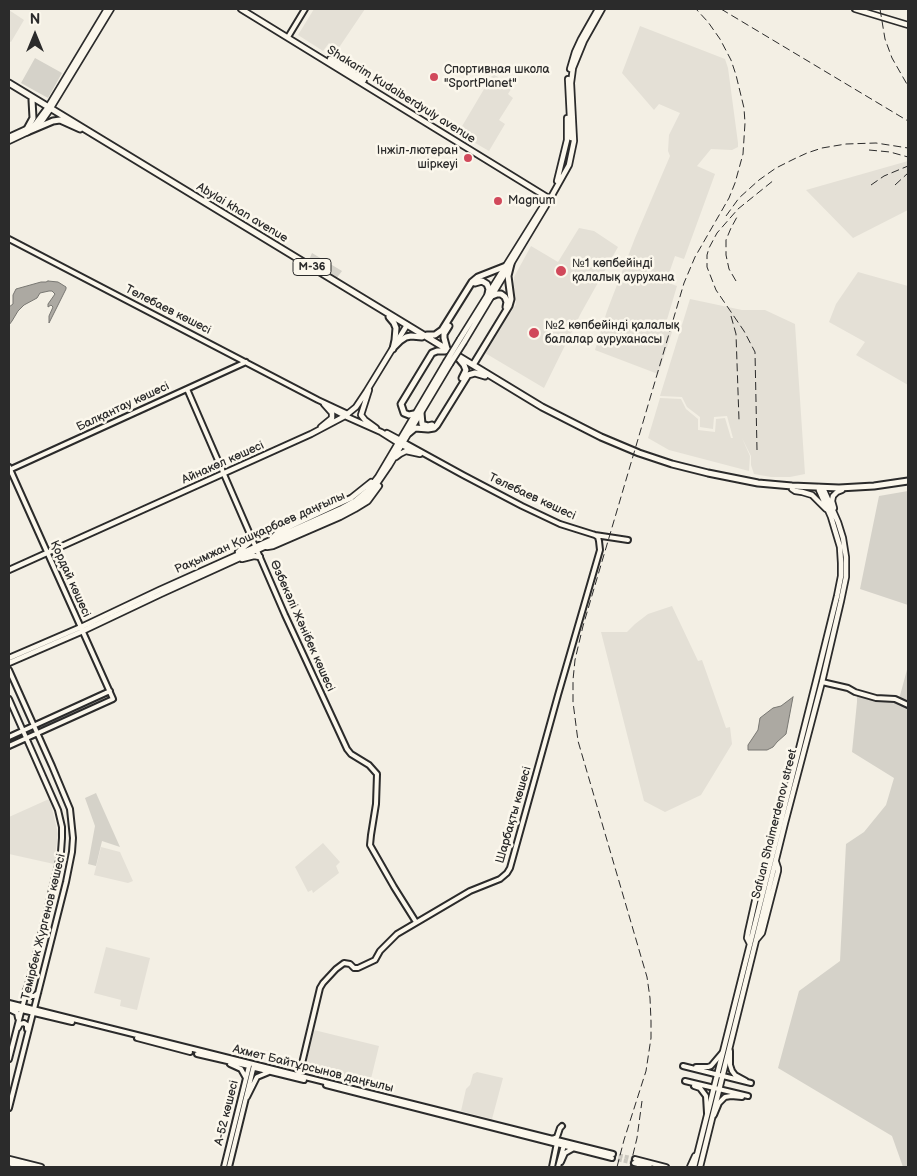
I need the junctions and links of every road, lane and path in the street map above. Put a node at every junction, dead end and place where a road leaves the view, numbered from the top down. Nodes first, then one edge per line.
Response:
1 (107, 9) edge
2 (111, 9) edge
3 (241, 9) edge
4 (247, 9) edge
5 (305, 9) edge
6 (854, 9) edge
7 (862, 9) edge
8 (599, 10) edge
9 (908, 24) edge
10 (289, 35) junction
11 (583, 40) junction
12 (9, 85) edge
13 (32, 100) junction
14 (48, 109) junction
15 (80, 129) junction
16 (27, 130) junction
17 (9, 139) edge
18 (550, 197) junction
19 (9, 239) edge
20 (508, 265) junction
21 (490, 295) junction
22 (389, 317) junction
23 (406, 326) junction
24 (423, 336) junction
25 (392, 349) junction
26 (446, 350) junction
27 (459, 359) junction
28 (246, 362) junction
29 (448, 363) junction
30 (472, 364) junction
31 (485, 376) junction
32 (369, 386) junction
33 (187, 389) junction
34 (318, 400) junction
35 (324, 404) junction
36 (542, 408) junction
37 (421, 413) junction
38 (414, 414) junction
39 (347, 415) junction
40 (378, 429) junction
41 (408, 433) junction
42 (294, 437) dead end
43 (311, 437) junction
44 (304, 438) junction
45 (401, 442) junction
46 (420, 454) junction
47 (253, 456) dead end
48 (432, 458) junction
49 (247, 463) junction
50 (390, 464) junction
51 (9, 469) edge
52 (224, 474) junction
53 (908, 482) edge
54 (792, 489) junction
55 (821, 489) junction
56 (842, 490) junction
57 (831, 511) junction
58 (251, 535) junction
59 (595, 535) junction
60 (628, 540) dead end
61 (257, 548) junction
62 (47, 553) junction
63 (260, 557) junction
64 (235, 558) junction
65 (9, 570) edge
66 (82, 629) junction
67 (9, 658) edge
68 (9, 663) edge
69 (9, 670) edge
70 (9, 678) edge
71 (822, 682) junction
72 (15, 683) junction
73 (110, 691) junction
74 (93, 698) junction
75 (9, 700) edge
76 (908, 704) edge
77 (96, 707) junction
78 (34, 725) junction
79 (23, 730) junction
80 (37, 733) junction
81 (9, 737) edge
82 (26, 738) junction
83 (9, 746) edge
84 (416, 922) junction
85 (26, 990) junction
86 (38, 993) junction
87 (9, 1007) edge
88 (21, 1008) junction
89 (33, 1011) junction
90 (57, 1019) junction
91 (18, 1020) junction
92 (30, 1026) junction
93 (106, 1030) junction
94 (13, 1042) junction
95 (24, 1046) junction
96 (730, 1047) junction
97 (724, 1051) junction
98 (9, 1059) edge
99 (224, 1060) junction
100 (252, 1065) junction
101 (683, 1066) dead end
102 (691, 1068) junction
103 (269, 1072) junction
104 (299, 1076) junction
105 (720, 1076) junction
106 (246, 1078) junction
107 (679, 1080) dead end
108 (685, 1081) junction
109 (717, 1089) junction
110 (371, 1095) junction
111 (246, 1099) junction
112 (9, 1108) edge
113 (707, 1117) junction
114 (711, 1122) junction
115 (494, 1126) junction
116 (562, 1126) dead end
117 (538, 1139) junction
118 (551, 1139) junction
119 (558, 1142) junction
120 (564, 1144) junction
121 (700, 1144) junction
122 (574, 1149) junction
123 (555, 1151) junction
124 (9, 1160) edge
125 (26, 1167) edge
126 (41, 1167) edge
127 (224, 1167) edge
128 (229, 1167) edge
129 (552, 1167) edge
130 (558, 1167) edge
131 (650, 1167) edge
132 (666, 1167) edge
133 (690, 1167) edge
134 (694, 1167) edge
135 (701, 1167) edge

1 - 14 main road
2 - 14 main road
3 - 10 main road, Shakarim Kudaiberdyuly avenue
4 - 10 main road, Shakarim Kudaiberdyuly avenue
5 - 10 street
6 - 9 main road
7 - 9 main road
8 - 11 main road
10 - 18 main road, Shakarim Kudaiberdyuly avenue
11 - 18 main road
11 - 18 main road
12 - 13 main road, Abylai khan avenue / M-36
12 - 14 main road, Abylai khan avenue / M-36
13 - 14 main road, Abylai khan avenue / M-36
13 - 16 main road
14 - 15 main road, Abylai khan avenue / M-36
14 - 16 main road
14 - 23 main road, Abylai khan avenue / M-36
15 - 16 main road
15 - 22 main road, Abylai khan avenue / M-36
16 - 17 main road
18 - 20 main road
19 - 28 street, Төлебаев көшесі
20 - 21 main road, Рақымжан Қошқарбаев даңғылы
20 - 21 main road, Рақымжан Қошқарбаев даңғылы
20 - 24 main road
20 - 30 main road
21 - 26 main road
21 - 29 main road, Рақымжан Қошқарбаев даңғылы, bridge
21 - 30 main road
22 - 23 main road, Abylai khan avenue / M-36
22 - 25 main road
23 - 24 main road, Abylai khan avenue / M-36
23 - 25 main road, Айнакөл көшесі
24 - 25 main road
24 - 26 main road, Abylai khan avenue / M-36
25 - 32 main road, Айнакөл көшесі
26 - 27 main road, Abylai khan avenue / M-36
26 - 30 main road, Abylai khan avenue / M-36
26 - 38 main road
27 - 31 main road, Abylai khan avenue / M-36
27 - 37 main road
28 - 33 street, Балқантау көшесі
28 - 34 street, Төлебаев көшесі
29 - 37 main road, Рақымжан Қошқарбаев даңғылы
29 - 38 main road, Рақымжан Қошқарбаев даңғылы
30 - 36 main road, Abylai khan avenue / M-36
31 - 36 main road, Abylai khan avenue / M-36
31 - 41 main road
32 - 39 main road, Айнакөл көшесі
32 - 40 main road
33 - 51 street, Балқантау көшесі
33 - 52 street, Өзбекәлі Жәнібек көшесі
34 - 35 street, Төлебаев көшесі
34 - 39 street, Төлебаев көшесі
35 - 39 street, Төлебаев көшесі
35 - 43 main road
36 - 54 main road, M-36
36 - 55 main road, M-36
37 - 41 main road, Рақымжан Қошқарбаев даңғылы
38 - 45 main road, Рақымжан Қошқарбаев даңғылы
39 - 40 main road, Төлебаев көшесі
39 - 43 main road, Айнакөл көшесі
39 - 45 main road, Төлебаев көшесі
40 - 45 main road, Төлебаев көшесі
41 - 45 main road, Рақымжан Қошқарбаев даңғылы
42 - 44 main road
43 - 44 main road, Айнакөл көшесі
44 - 49 main road, Айнакөл көшесі
45 - 46 street, Төлебаев көшесі
45 - 48 street, Төлебаев көшесі
45 - 50 main road, Рақымжан Қошқарбаев даңғылы
45 - 61 main road, Рақымжан Қошқарбаев даңғылы
46 - 48 street, Төлебаев көшесі
46 - 50 main road
47 - 49 main road
48 - 59 street, Төлебаев көшесі
49 - 52 main road, Айнакөл көшесі
50 - 61 main road, Рақымжан Қошқарбаев даңғылы
51 - 62 street, Қордай көшесі
52 - 58 street, Өзбекәлі Жәнібек көшесі
52 - 62 main road, Айнакөл көшесі
53 - 55 main road, M-36
53 - 56 main road, M-36
54 - 55 main road, M-36
54 - 57 main road
55 - 56 main road, M-36
55 - 57 main road, Safuan Shaimerdenov street
56 - 57 main road
57 - 71 main road, Safuan Shaimerdenov street
57 - 97 main road, Safuan Shaimerdenov street
58 - 61 street, Өзбекәлі Жәнібек көшесі
58 - 64 main road
59 - 60 street, Төлебаев көшесі
59 - 84 street, Шарбақты көшесі
61 - 63 street, Өзбекәлі Жәнібек көшесі
61 - 64 main road, Рақымжан Қошқарбаев даңғылы
62 - 65 main road, Айнакөл көшесі
62 - 66 street, Қордай көшесі
63 - 64 main road
63 - 84 street, Өзбекәлі Жәнібек көшесі
64 - 66 main road, Рақымжан Қошқарбаев даңғылы
66 - 67 main road, Рақымжан Қошқарбаев даңғылы
66 - 68 main road, Рақымжан Қошқарбаев даңғылы
66 - 73 street, Қордай көшесі
69 - 72 street, Темірбек Жүргенов көшесі
70 - 72 street
71 - 76 street
71 - 96 main road, Safuan Shaimerdenov street
72 - 78 street, Темірбек Жүргенов көшесі
73 - 74 street
73 - 77 street, Қордай көшесі
74 - 77 street
74 - 78 street
75 - 79 street, Темірбек Жүргенов көшесі
77 - 80 street
78 - 79 street
78 - 80 street, Темірбек Жүргенов көшесі
79 - 81 street
79 - 82 street, Темірбек Жүргенов көшесі
80 - 82 street
80 - 86 street, Темірбек Жүргенов көшесі
82 - 83 street
82 - 85 street, Темірбек Жүргенов көшесі
84 - 104 street, Шарбақты көшесі
85 - 86 street
85 - 88 street, Темірбек Жүргенов көшесі
86 - 89 street, Темірбек Жүргенов көшесі
87 - 88 street, Ахмет Байтұрсынов даңғылы
87 - 91 street
88 - 89 street, Ахмет Байтұрсынов даңғылы
88 - 91 street, Темірбек Жүргенов көшесі
89 - 90 street, Ахмет Байтұрсынов даңғылы
89 - 92 street, Темірбек Жүргенов көшесі
89 - 93 street, Ахмет Байтұрсынов даңғылы
90 - 92 street
90 - 93 street, Ахмет Байтұрсынов даңғылы
91 - 94 street, Темірбек Жүргенов көшесі
92 - 95 street, Темірбек Жүргенов көшесі
93 - 99 street, Ахмет Байтұрсынов даңғылы
93 - 100 street, Ахмет Байтұрсынов даңғылы
94 - 95 street
94 - 98 street, Темірбек Жүргенов көшесі
95 - 112 street, Темірбек Жүргенов көшесі
96 - 105 main road, Safuan Shaimerdenov street
96 - 105 street
97 - 102 street
97 - 105 main road, Safuan Shaimerdenov street
99 - 100 street, Ахмет Байтұрсынов даңғылы
99 - 106 street
100 - 103 street, Ахмет Байтұрсынов даңғылы
100 - 104 street, Ахмет Байтұрсынов даңғылы
100 - 106 street, А-52 көшесі
100 - 111 street, А-52 көшесі
101 - 102 street
102 - 105 street
103 - 110 street, Ахмет Байтұрсынов даңғылы
103 - 111 street
104 - 110 street, Ахмет Байтұрсынов даңғылы
105 - 109 main road, Safuan Shaimerdenov street
106 - 127 street, А-52 көшесі
107 - 108 street
108 - 109 street
108 - 113 street
109 - 113 main road, Safuan Shaimerdenov street
109 - 114 main road, Safuan Shaimerdenov street
109 - 114 street
110 - 115 street, Ахмет Байтұрсынов даңғылы
111 - 128 street, А-52 көшесі
113 - 121 main road, Safuan Shaimerdenov street
114 - 135 main road, Safuan Shaimerdenov street
115 - 117 street, Ахмет Байтұрсынов даңғылы
115 - 118 street, Ахмет Байтұрсынов даңғылы
116 - 118 street
117 - 119 street, Ахмет Байтұрсынов даңғылы
117 - 123 street
118 - 119 street, Ахмет Байтұрсынов даңғылы
119 - 120 street, Ахмет Байтұрсынов даңғылы
119 - 123 street
120 - 122 street, Ахмет Байтұрсынов даңғылы
120 - 122 street, Ахмет Байтұрсынов даңғылы
120 - 130 street
121 - 133 main road
121 - 134 main road, Safuan Shaimerdenov street
122 - 130 street
123 - 129 street
124 - 125 main road
124 - 126 main road
131 - 132 street

